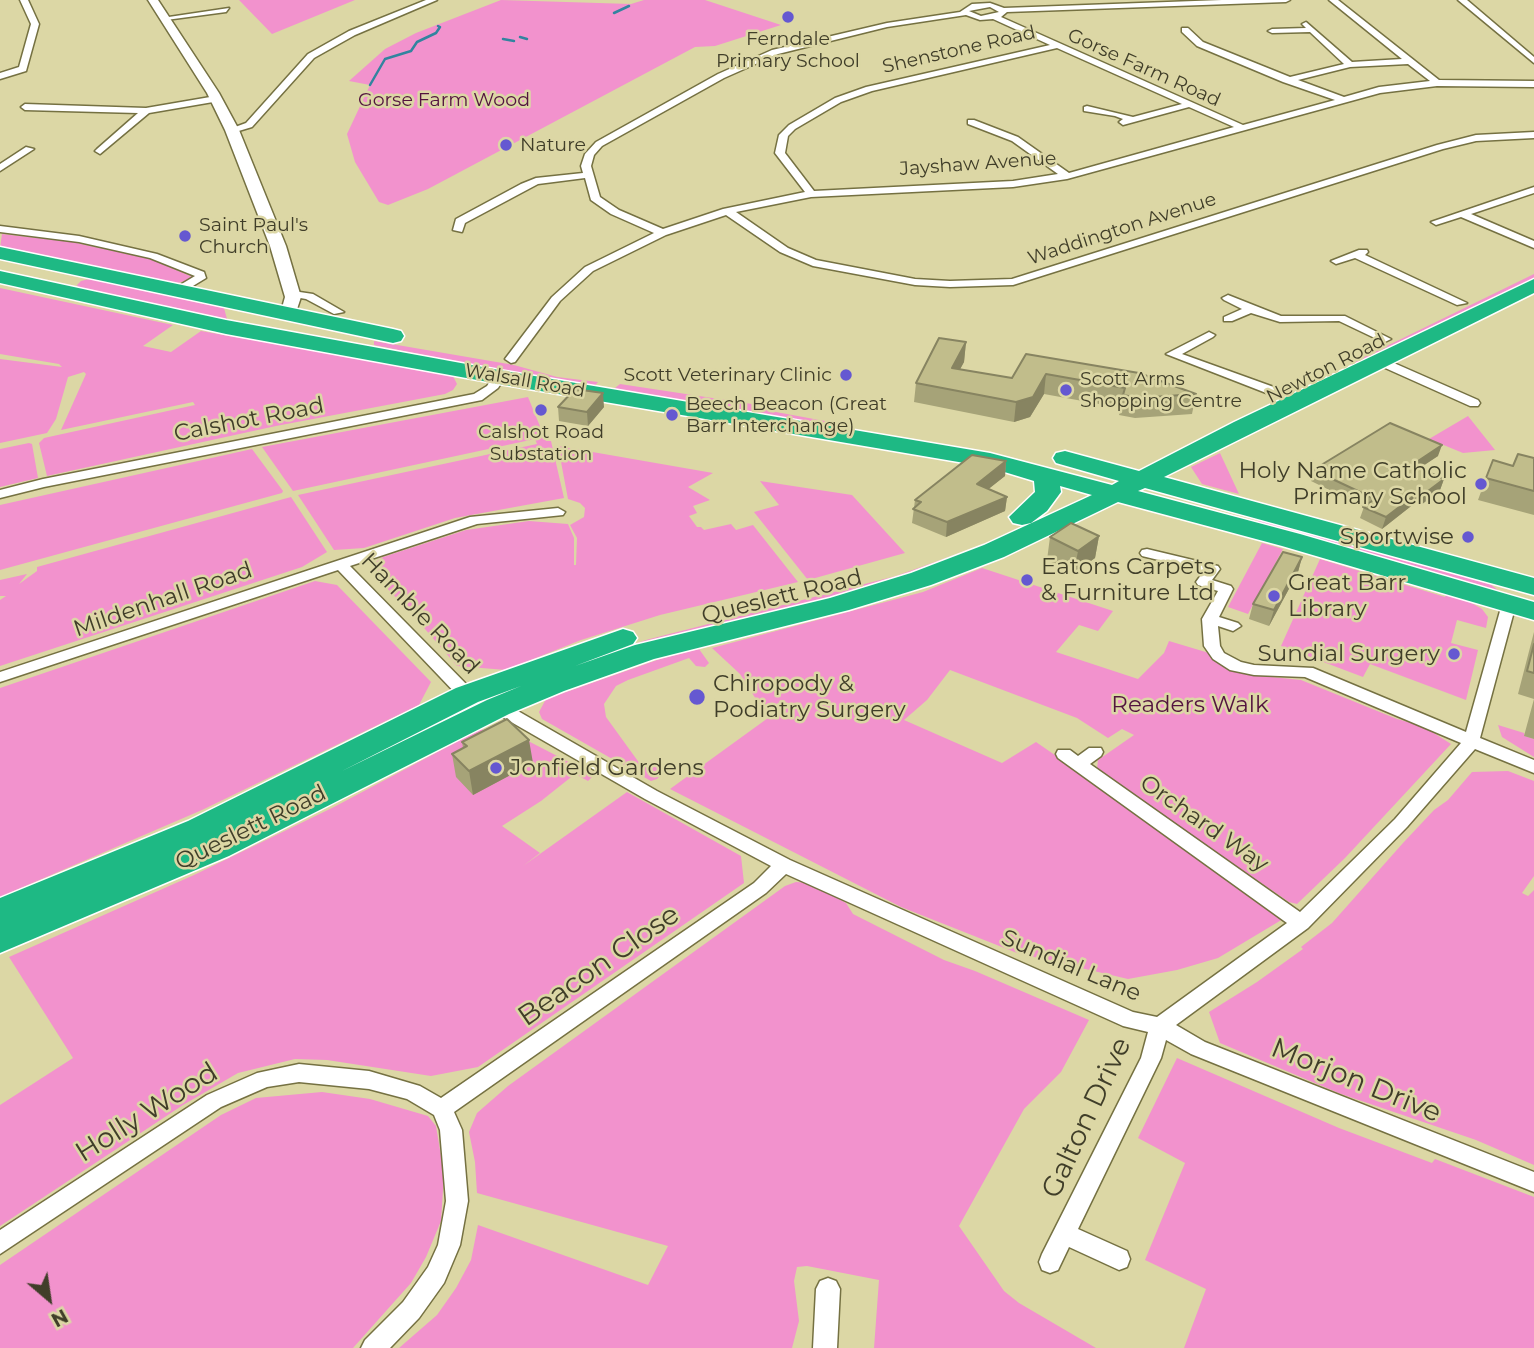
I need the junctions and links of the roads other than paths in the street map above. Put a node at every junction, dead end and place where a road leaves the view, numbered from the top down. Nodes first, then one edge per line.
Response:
1 (24, 0) edge
2 (153, 0) edge
3 (433, 0) edge
4 (1286, 0) edge
5 (1333, 0) edge
6 (1462, 0) edge
7 (972, 2) edge
8 (226, 9) dead end
9 (1003, 10) junction
10 (949, 11) dead end
11 (964, 13) junction
12 (994, 17) junction
13 (166, 18) junction
14 (1201, 30) dead end
15 (1272, 31) dead end
16 (1056, 46) junction
17 (1409, 61) junction
18 (1534, 61) edge
19 (1350, 65) junction
20 (18, 72) junction
21 (32, 75) dead end
22 (0, 76) edge
23 (1286, 80) junction
24 (1437, 83) junction
25 (1534, 84) edge
26 (216, 99) junction
27 (1341, 99) junction
28 (1188, 105) junction
29 (25, 107) dead end
30 (1087, 109) dead end
31 (146, 111) junction
32 (971, 122) dead end
33 (1243, 128) junction
34 (232, 130) junction
35 (1534, 135) edge
36 (29, 149) dead end
37 (100, 150) dead end
38 (0, 168) edge
39 (588, 175) junction
40 (1067, 176) junction
41 (1515, 181) dead end
42 (1534, 190) edge
43 (811, 194) junction
44 (727, 211) junction
45 (1462, 214) junction
46 (1436, 222) dead end
47 (0, 229) edge
48 (458, 230) dead end
49 (662, 233) junction
50 (1534, 242) edge
51 (0, 253) edge
52 (40, 261) junction
53 (1336, 261) dead end
54 (1534, 269) edge
55 (95, 271) junction
56 (6, 279) edge
57 (1534, 285) edge
58 (179, 290) junction
59 (65, 291) junction
60 (1228, 298) dead end
61 (1461, 303) junction
62 (284, 307) junction
63 (1251, 309) junction
64 (318, 313) dead end
65 (1228, 319) dead end
66 (1209, 335) dead end
67 (1382, 350) junction
68 (428, 363) junction
69 (505, 368) junction
70 (1278, 393) junction
71 (1474, 403) dead end
72 (847, 425) junction
73 (1040, 472) junction
74 (1118, 483) junction
75 (0, 494) edge
76 (558, 512) dead end
77 (1022, 517) junction
78 (965, 551) junction
79 (1147, 553) dead end
80 (339, 563) junction
81 (1524, 596) edge
82 (1210, 619) junction
83 (1233, 626) dead end
84 (0, 677) edge
85 (467, 695) junction
86 (498, 707) junction
87 (1471, 742) junction
88 (1095, 752) dead end
89 (1534, 767) edge
90 (784, 865) junction
91 (0, 913) edge
92 (1301, 923) junction
93 (0, 939) edge
94 (1160, 1026) junction
95 (442, 1109) junction
96 (1534, 1182) edge
97 (1064, 1234) junction
98 (0, 1243) edge
99 (1119, 1259) dead end
100 (1050, 1262) dead end
101 (828, 1289) dead end
102 (373, 1348) edge
103 (825, 1348) edge

1 - 20 street
2 - 13 main road
3 - 34 street
4 - 9 street
5 - 17 street
6 - 18 street
7 - 9 street
7 - 10 street
7 - 11 street
8 - 13 street
9 - 12 street
11 - 12 street, Gorse Farm Road
11 - 39 street
12 - 16 street, Gorse Farm Road
13 - 26 main road
14 - 23 street
15 - 19 street
16 - 28 street, Gorse Farm Road
16 - 43 street, Shenstone Road
17 - 19 street
17 - 24 street
19 - 23 street
20 - 21 street
20 - 22 street
23 - 27 street
24 - 25 street, Jayshaw Avenue
24 - 27 street, Jayshaw Avenue
26 - 31 street
26 - 34 main road
27 - 33 street, Jayshaw Avenue
28 - 30 street
28 - 33 street, Gorse Farm Road
29 - 31 street
31 - 37 street
32 - 40 street
33 - 40 street, Jayshaw Avenue
34 - 62 main road
35 - 44 street, Waddington Avenue
36 - 38 street
39 - 48 street
39 - 49 street
40 - 43 street, Jayshaw Avenue
41 - 42 street
42 - 45 street
43 - 44 street, Jayshaw Avenue
44 - 49 street, Jayshaw Avenue
45 - 46 street
45 - 50 street
47 - 58 street
49 - 69 street, Jayshaw Avenue
51 - 52 highway, Walsall Road
52 - 55 highway, Walsall Road
52 - 56 highway
53 - 61 street
54 - 61 highway, Newton Road
55 - 58 highway, Walsall Road
55 - 59 highway
56 - 59 highway, Walsall Road
57 - 67 highway, Newton Road
58 - 62 highway, Walsall Road
59 - 68 highway, Walsall Road
60 - 63 street
61 - 67 highway, Newton Road
62 - 64 street
62 - 68 highway
62 - 69 highway, Walsall Road
63 - 65 street
63 - 67 street
66 - 70 street
67 - 70 highway, Newton Road
67 - 71 street
67 - 74 highway, Newton Road
68 - 69 highway, Walsall Road
69 - 72 highway, Walsall Road
69 - 75 street, Calshot Road
70 - 74 highway, Newton Road
72 - 73 highway, Walsall Road
72 - 74 highway, Walsall Road
73 - 74 highway, Walsall Road
73 - 77 highway
74 - 77 highway, Queslett Road
74 - 78 highway, Queslett Road
74 - 81 highway
74 - 81 highway
76 - 80 street
77 - 78 highway, Queslett Road
78 - 85 highway, Queslett Road
78 - 86 highway, Queslett Road
79 - 82 street
80 - 84 street, Mildenhall Road
80 - 85 street, Hamble Road
81 - 87 street, Sundial Lane
82 - 83 street
82 - 87 street
85 - 86 street
85 - 91 highway, Queslett Road
86 - 90 street, Sundial Lane
86 - 93 highway, Queslett Road
87 - 89 street
87 - 92 street, Sundial Lane
88 - 92 street, Orchard Way
90 - 94 street, Sundial Lane
90 - 95 street, Beacon Close
92 - 94 street, Sundial Lane
94 - 96 street, Morjon Drive
94 - 97 street, Galton Drive
95 - 98 street, Holly Wood
95 - 102 street
97 - 99 street, Galton Drive
97 - 100 street, Galton Drive
101 - 103 street

